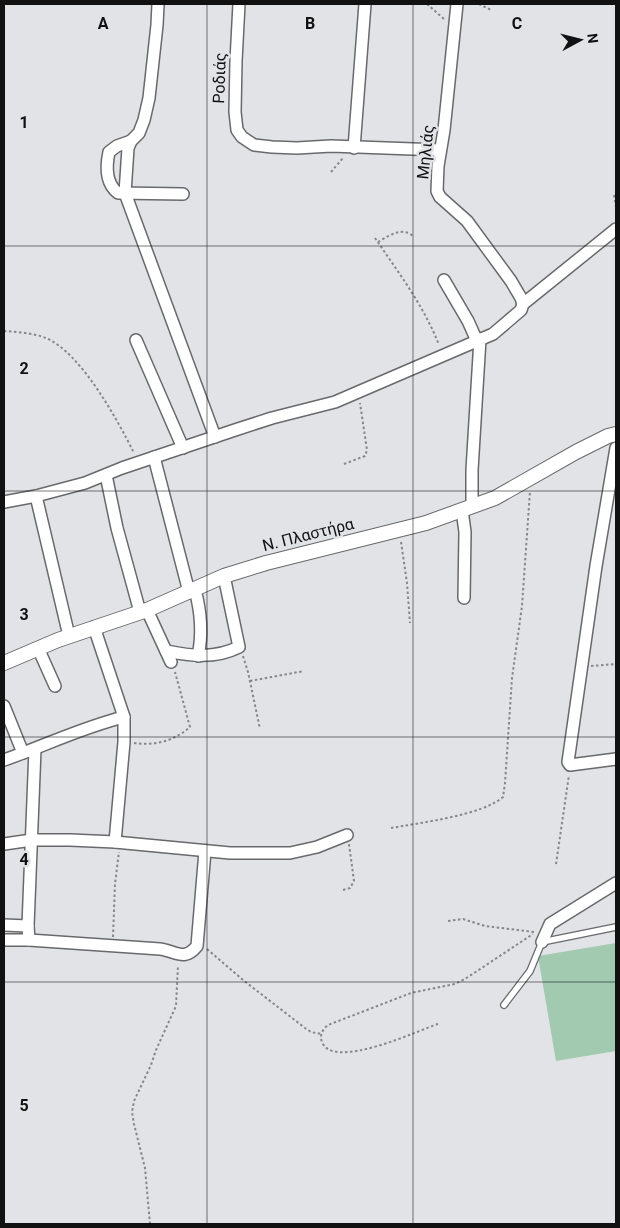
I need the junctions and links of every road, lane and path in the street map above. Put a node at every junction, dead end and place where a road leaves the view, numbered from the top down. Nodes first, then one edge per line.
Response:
1 (158, 4) edge
2 (239, 4) edge
3 (365, 4) edge
4 (427, 4) edge
5 (457, 4) edge
6 (479, 4) edge
7 (492, 10) dead end
8 (456, 28) junction
9 (131, 141) junction
10 (354, 148) junction
11 (440, 150) junction
12 (332, 172) dead end
13 (125, 193) junction
14 (184, 194) dead end
15 (614, 195) dead end
16 (616, 207) edge
17 (616, 229) edge
18 (414, 237) dead end
19 (375, 238) dead end
20 (378, 242) junction
21 (444, 280) dead end
22 (523, 304) junction
23 (4, 331) edge
24 (136, 340) dead end
25 (479, 340) junction
26 (444, 356) junction
27 (359, 393) junction
28 (616, 434) edge
29 (215, 437) junction
30 (182, 448) junction
31 (616, 448) edge
32 (154, 457) junction
33 (139, 462) junction
34 (344, 464) dead end
35 (106, 475) junction
36 (529, 479) junction
37 (36, 496) junction
38 (4, 502) edge
39 (467, 508) junction
40 (398, 530) junction
41 (224, 576) junction
42 (192, 591) junction
43 (464, 598) dead end
44 (143, 611) junction
45 (410, 623) dead end
46 (94, 627) junction
47 (69, 636) junction
48 (239, 647) junction
49 (38, 648) junction
50 (166, 651) junction
51 (198, 656) junction
52 (171, 662) joint
53 (4, 663) edge
54 (616, 664) edge
55 (582, 667) junction
56 (304, 671) dead end
57 (250, 681) junction
58 (55, 686) dead end
59 (4, 706) edge
60 (124, 717) junction
61 (260, 729) dead end
62 (124, 742) junction
63 (35, 749) junction
64 (23, 753) junction
65 (616, 759) edge
66 (4, 760) edge
67 (570, 765) junction
68 (391, 828) dead end
69 (347, 835) joint
70 (32, 840) junction
71 (115, 842) junction
72 (4, 844) edge
73 (205, 851) junction
74 (556, 864) dead end
75 (616, 883) edge
76 (342, 890) dead end
77 (448, 921) dead end
78 (4, 925) edge
79 (28, 926) junction
80 (616, 927) edge
81 (4, 940) edge
82 (29, 940) junction
83 (197, 942) junction
84 (542, 942) junction
85 (114, 946) junction
86 (179, 955) junction
87 (504, 1006) dead end
88 (438, 1024) dead end
89 (321, 1034) junction
90 (150, 1224) edge

1 - 9 street
2 - 10 street, Ροδιάς
3 - 10 street
4 - 8 path
5 - 8 street, Μηλιάς
6 - 7 path
8 - 11 street, Μηλιάς
9 - 13 street
9 - 13 street
10 - 11 street
10 - 12 path
11 - 22 street, Μηλιάς
13 - 14 street
13 - 29 street
15 - 16 path
17 - 22 street
18 - 20 path
19 - 20 path
20 - 26 path
21 - 25 street
22 - 25 street
23 - 33 path
24 - 30 street
25 - 26 street
25 - 39 street
26 - 27 street
27 - 29 street
27 - 34 path
28 - 36 street, Ν. Πλαστήρα
29 - 30 street
30 - 32 street
31 - 55 street
32 - 33 street
32 - 42 street
33 - 35 street
35 - 37 street
35 - 44 street
36 - 39 street, Ν. Πλαστήρα
36 - 68 path
37 - 38 street
37 - 47 street
39 - 40 street, Ν. Πλαστήρα
39 - 43 street
40 - 41 street, Ν. Πλαστήρα
40 - 45 path
41 - 42 street, Ν. Πλαστήρα
41 - 48 street
42 - 44 street, Ν. Πλαστήρα
42 - 51 street
44 - 46 street, Ν. Πλαστήρα
44 - 50 street
46 - 47 street, Ν. Πλαστήρα
46 - 60 street
47 - 49 street, Ν. Πλαστήρα
48 - 51 street
48 - 57 path
49 - 53 street, Ν. Πλαστήρα
49 - 58 street
50 - 51 street
50 - 52 street
52 - 62 path
54 - 55 path
55 - 67 street
56 - 57 path
57 - 61 path
59 - 64 street
60 - 62 street
60 - 63 street
62 - 71 street
63 - 64 street
63 - 70 street
64 - 66 street
65 - 67 street
67 - 74 path
69 - 73 street
69 - 76 path
70 - 71 street
70 - 72 street
70 - 79 street
71 - 73 street
71 - 85 path
73 - 83 street
75 - 84 street
77 - 89 path
78 - 79 street
79 - 82 street
80 - 84 lane
81 - 82 street
82 - 85 street
83 - 86 street
83 - 89 path
84 - 87 lane
85 - 86 street
86 - 90 path
88 - 89 path

